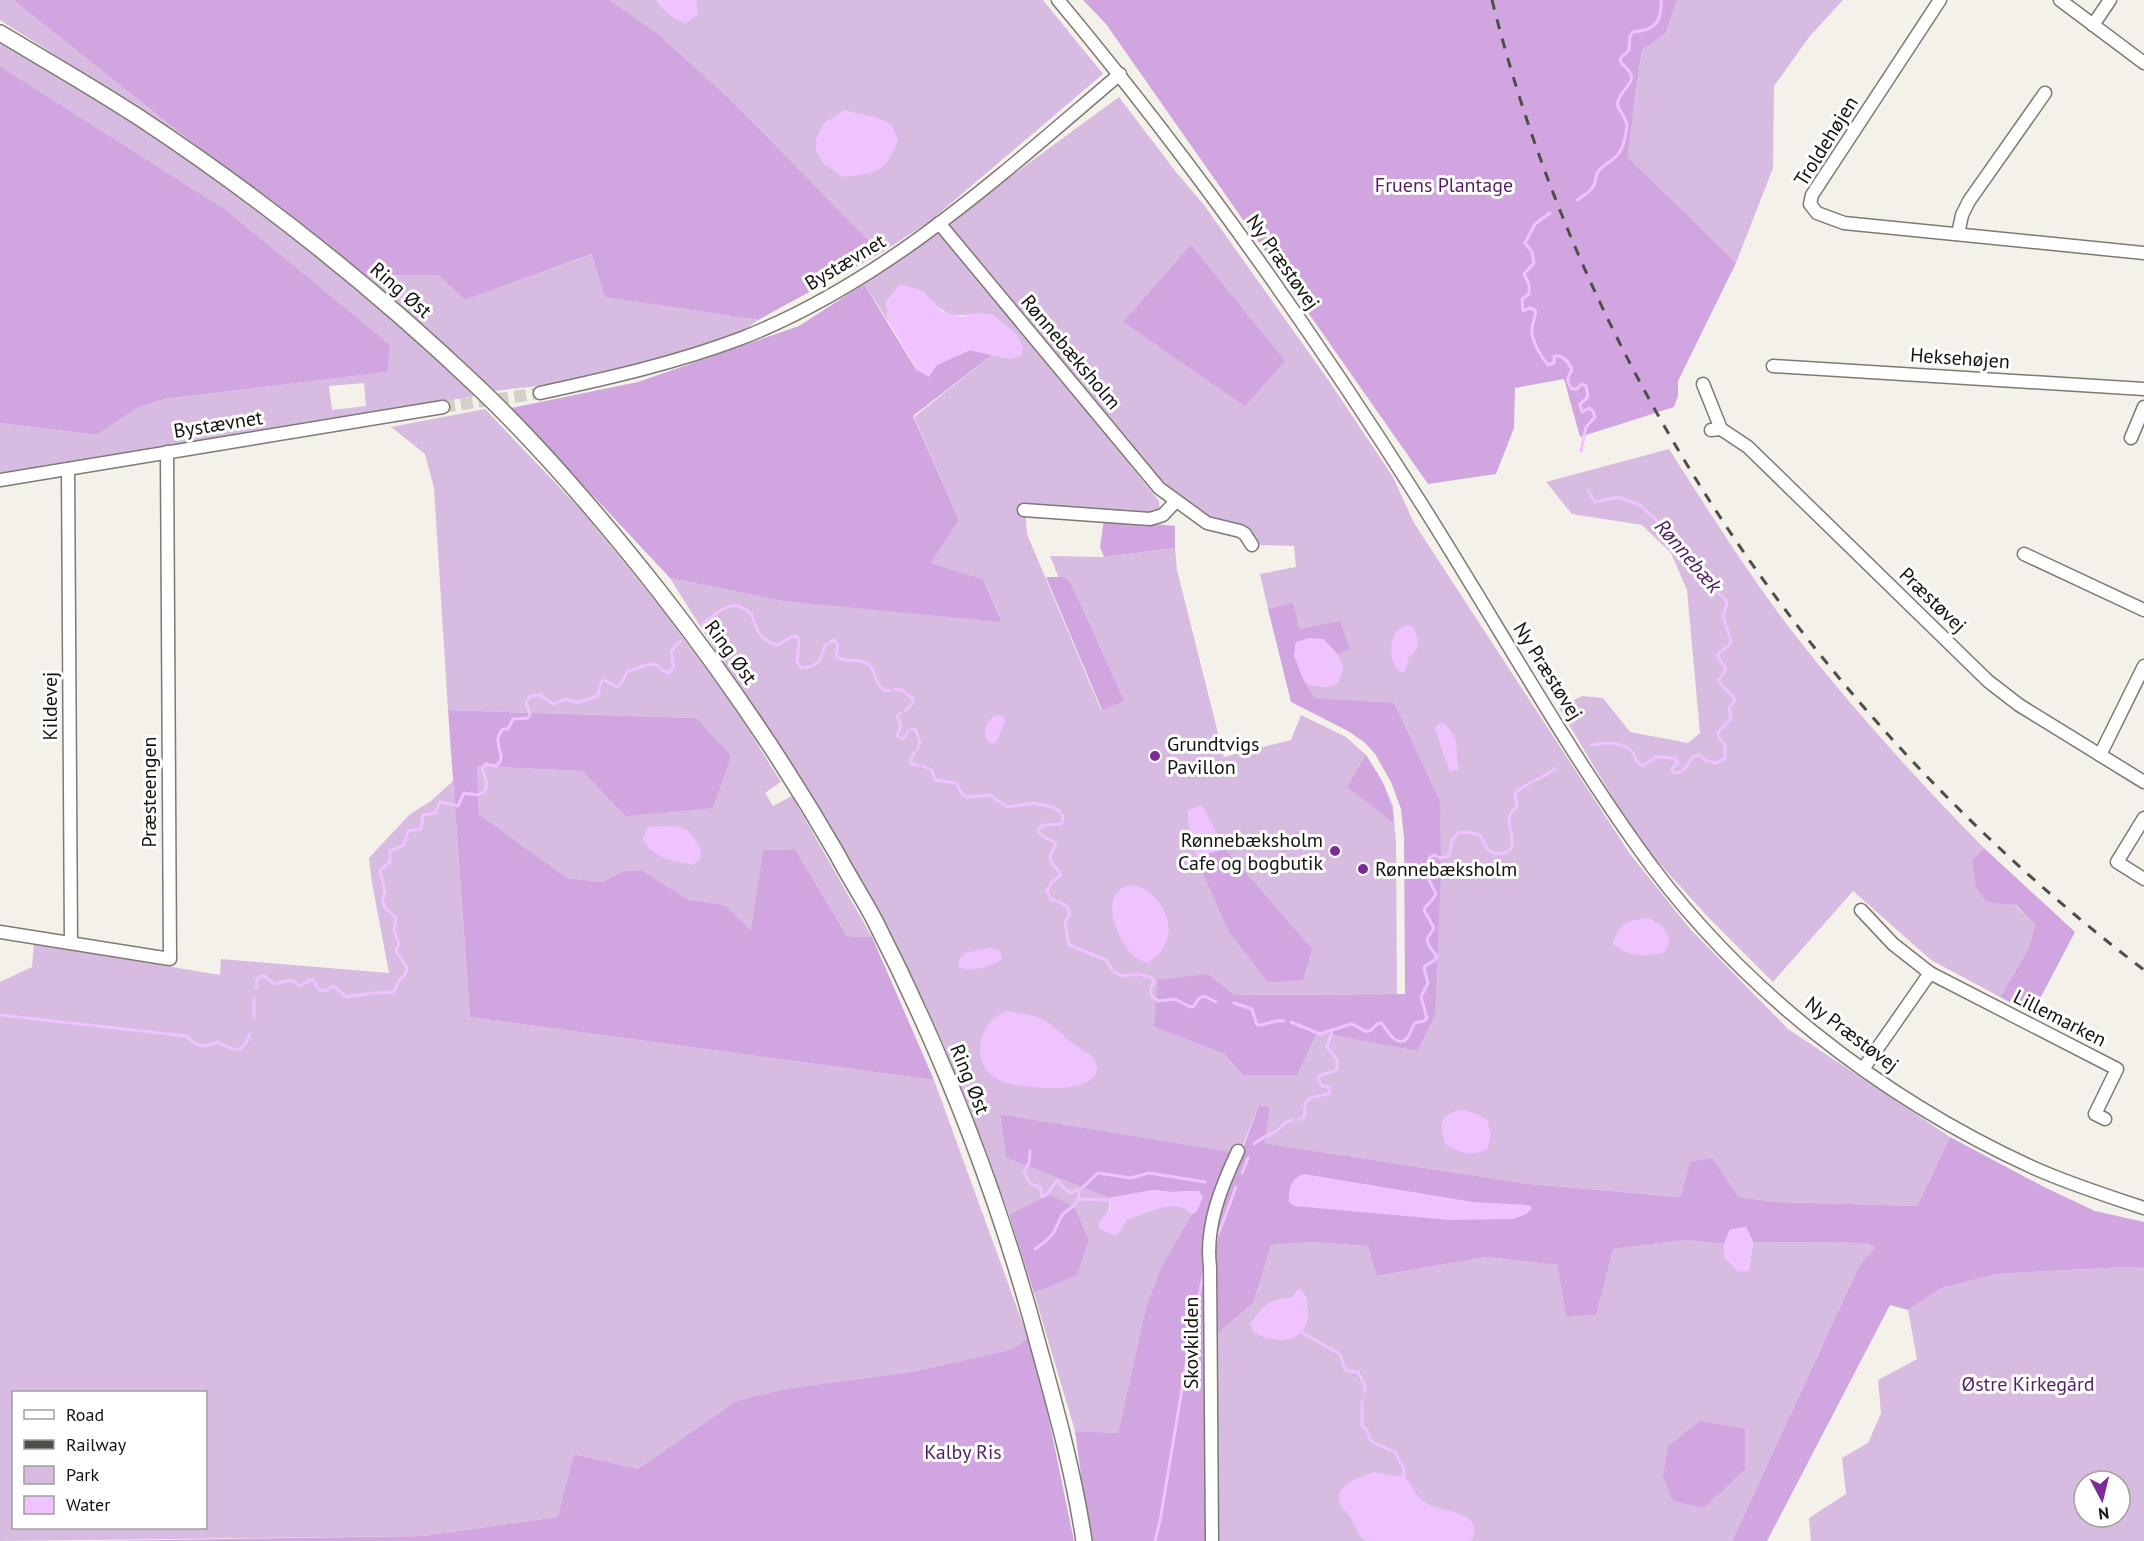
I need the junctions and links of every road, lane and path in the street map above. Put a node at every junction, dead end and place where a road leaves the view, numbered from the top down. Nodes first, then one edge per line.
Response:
1 (1058, 0) edge
2 (1940, 0) edge
3 (2060, 0) edge
4 (2110, 0) edge
5 (2093, 25) junction
6 (0, 33) edge
7 (2144, 63) edge
8 (1120, 74) junction
9 (2045, 93) dead end
10 (939, 223) junction
11 (1958, 234) junction
12 (2144, 253) edge
13 (1773, 366) dead end
14 (1702, 384) dead end
15 (2144, 389) edge
16 (540, 393) tunnel mouth
17 (443, 407) tunnel mouth
18 (2144, 407) edge
19 (2131, 438) dead end
20 (166, 452) junction
21 (68, 469) junction
22 (0, 480) edge
23 (1175, 502) junction
24 (1024, 510) dead end
25 (1252, 544) dead end
26 (2024, 554) dead end
27 (2144, 610) edge
28 (2144, 666) edge
29 (2100, 755) junction
30 (2144, 782) edge
31 (2144, 818) edge
32 (2144, 879) edge
33 (1861, 910) dead end
34 (0, 932) edge
35 (71, 944) junction
36 (1930, 973) junction
37 (1863, 1069) junction
38 (2105, 1119) dead end
39 (1238, 1150) dead end
40 (2144, 1208) edge
41 (1084, 1541) edge
42 (1212, 1541) edge

1 - 8 street, Ny Præstøvej
2 - 11 street, Troldehøjen
3 - 5 street
4 - 5 street
5 - 7 street
6 - 41 main road, Ring Øst
8 - 10 street, Bystævnet
8 - 37 street, Ny Præstøvej
9 - 11 street
10 - 16 street, Bystævnet
10 - 23 street, Rønnebæksholm
11 - 12 street, Troldehøjen
13 - 15 street, Heksehøjen
14 - 29 street, Præstøvej
17 - 20 street, Bystævnet
18 - 19 street
20 - 21 street, Bystævnet
20 - 35 street, Præsteengen
21 - 22 street, Bystævnet
21 - 35 street, Kildevej
23 - 24 street
23 - 25 street, Rønnebæksholm
26 - 27 street
28 - 29 street
29 - 30 street, Præstøvej
31 - 32 street
33 - 36 street, Lillemarken
34 - 35 street, Præsteengen
36 - 37 street
36 - 38 street, Lillemarken
37 - 40 street, Ny Præstøvej
39 - 42 street, Skovkilden

